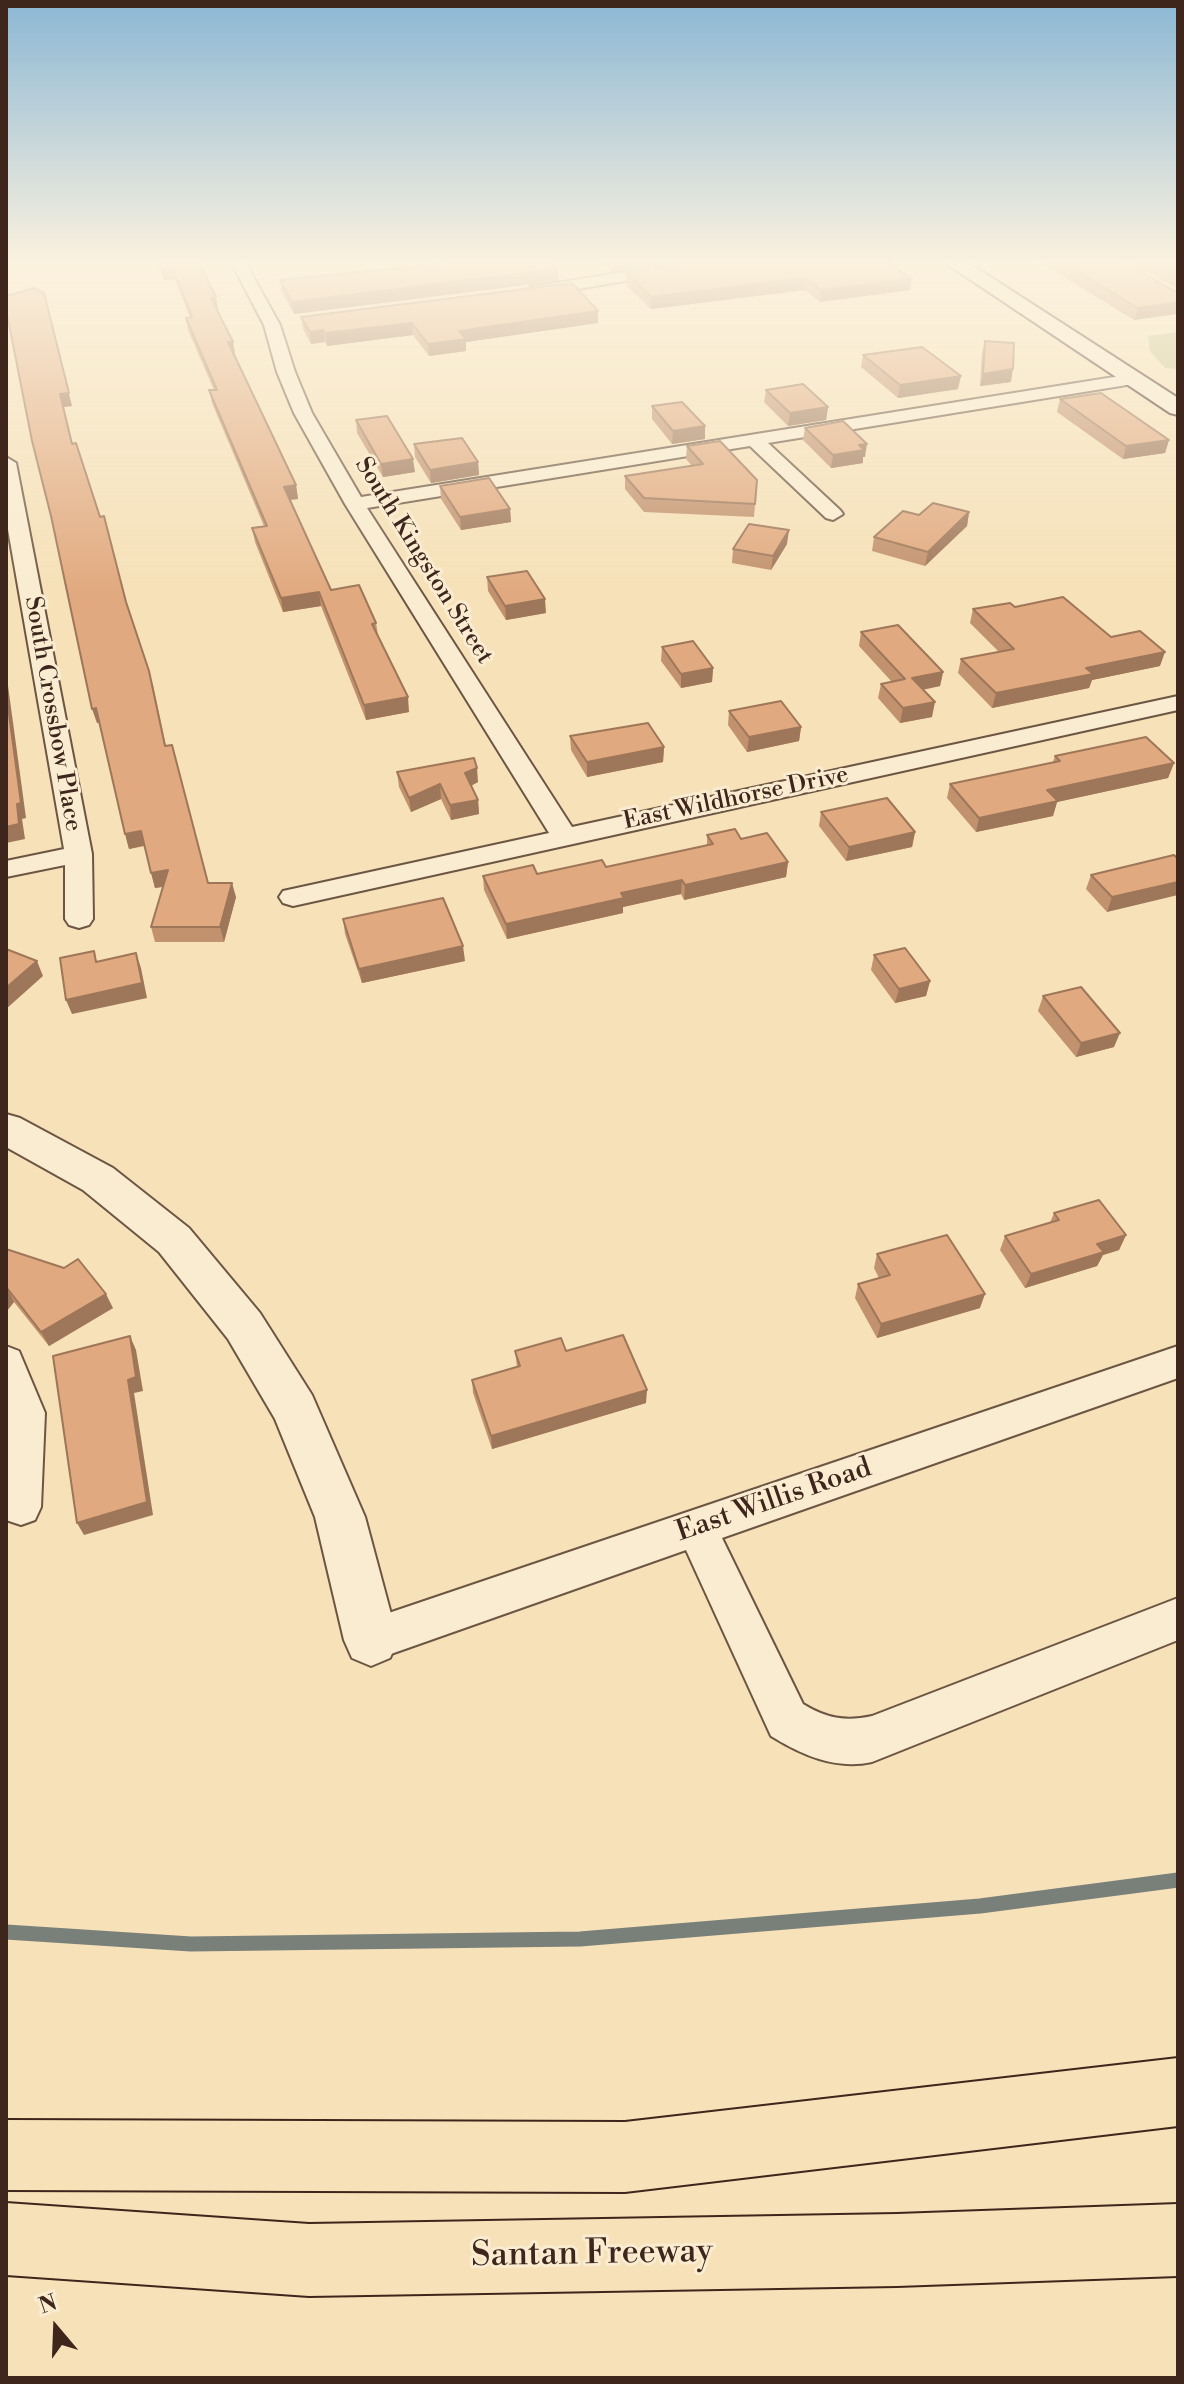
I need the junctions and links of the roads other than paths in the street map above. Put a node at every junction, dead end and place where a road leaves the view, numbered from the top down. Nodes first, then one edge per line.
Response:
1 (286, 371) edge
2 (1121, 371) edge
3 (1133, 379) junction
4 (1178, 408) edge
5 (754, 440) junction
6 (6, 463) edge
7 (355, 504) junction
8 (833, 514) dead end
9 (1178, 703) edge
10 (565, 837) junction
11 (78, 854) junction
12 (6, 869) edge
13 (293, 897) dead end
14 (79, 919) dead end
15 (6, 1129) edge
16 (6, 1362) edge
17 (1178, 1362) edge
18 (6, 1502) edge
19 (696, 1527) junction
20 (1178, 1619) edge
21 (371, 1640) joint
22 (1178, 2092) edge
23 (6, 2155) edge
24 (6, 2239) edge
25 (1178, 2240) edge

1 - 7 street, South Kingston Street
2 - 3 main road
3 - 4 main road
3 - 5 street
5 - 7 street
5 - 8 street
6 - 11 street, South Crossbow Place
7 - 10 street, South Kingston Street
9 - 10 street, East Wildhorse Drive
10 - 13 street, East Wildhorse Drive
11 - 12 street
11 - 14 street, South Crossbow Place
15 - 21 street
16 - 18 street
17 - 19 street, East Willis Road
19 - 20 street
19 - 21 street, East Willis Road
22 - 23 highway
24 - 25 highway, Santan Freeway

